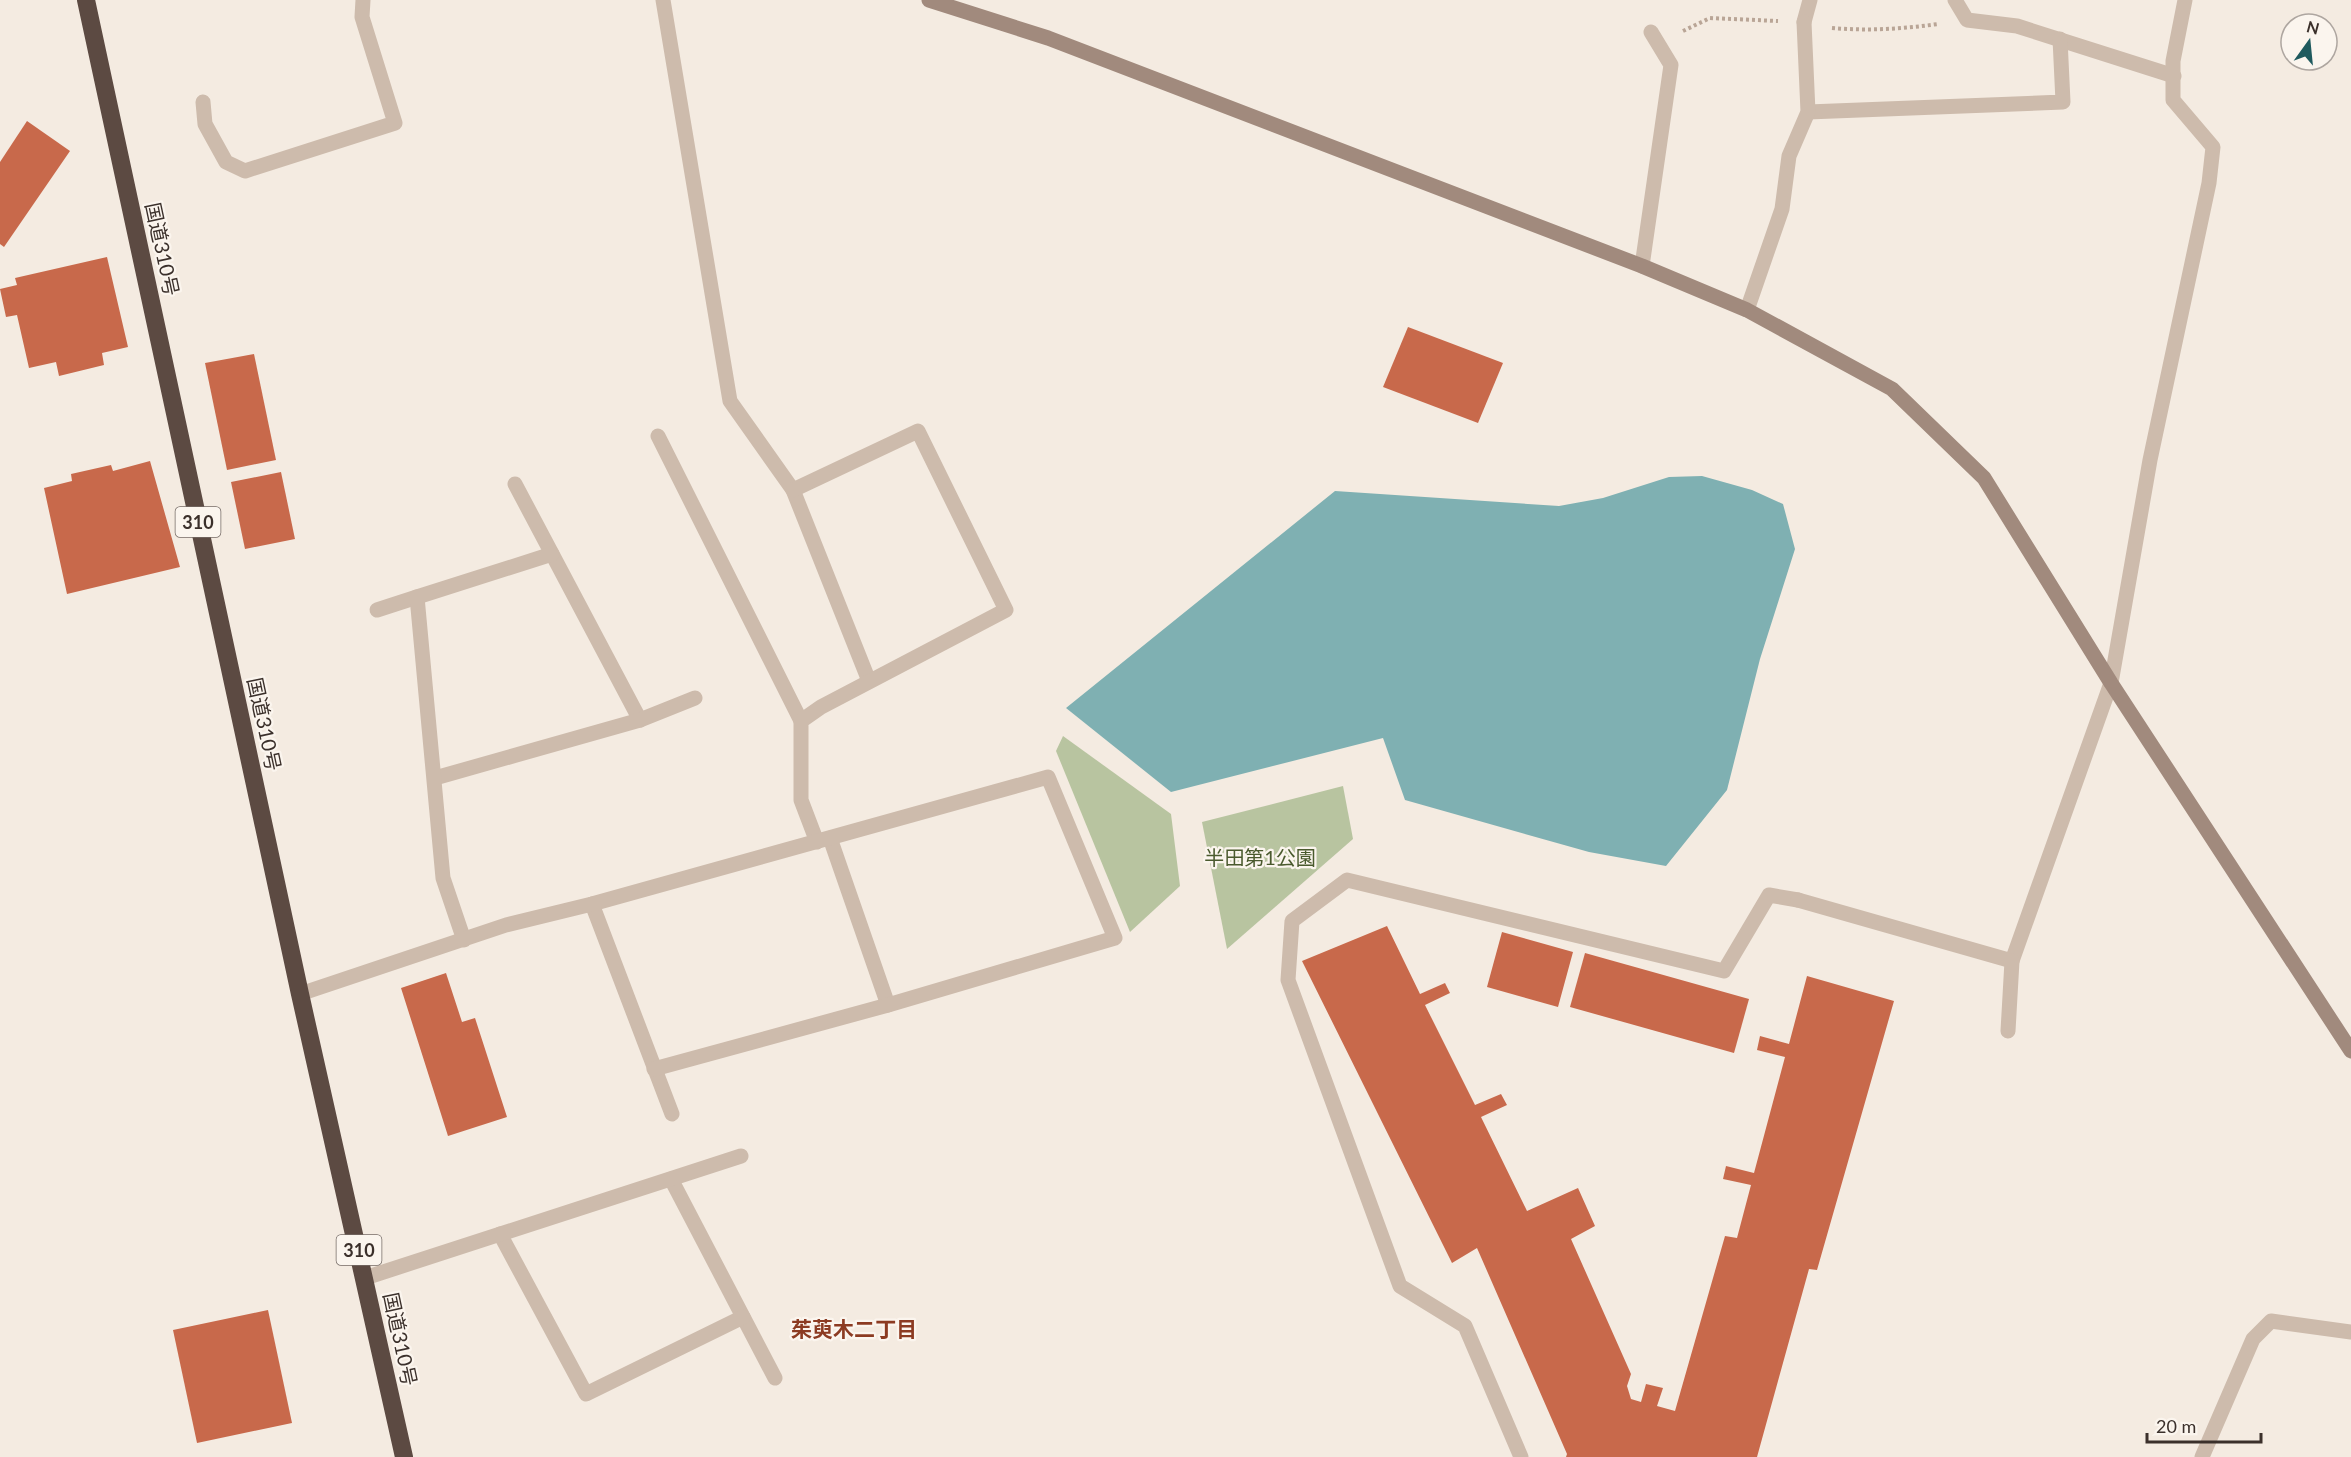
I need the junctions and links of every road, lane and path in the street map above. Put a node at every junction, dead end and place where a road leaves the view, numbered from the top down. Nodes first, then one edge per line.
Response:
1 (86, 0) edge
2 (363, 0) edge
3 (663, 0) edge
4 (929, 0) edge
5 (1810, 0) edge
6 (1955, 0) edge
7 (2185, 0) edge
8 (1651, 32) dead end
9 (2060, 39) junction
10 (2174, 76) junction
11 (203, 102) dead end
12 (1808, 112) junction
13 (1642, 266) junction
14 (1747, 310) junction
15 (658, 436) dead end
16 (516, 484) dead end
17 (793, 490) junction
18 (552, 554) junction
19 (417, 597) junction
20 (377, 610) dead end
21 (869, 681) junction
22 (2112, 682) junction
23 (695, 698) dead end
24 (640, 720) junction
25 (801, 721) junction
26 (435, 778) junction
27 (824, 840) junction
28 (592, 904) junction
29 (464, 940) junction
30 (2012, 960) junction
31 (300, 994) junction
32 (888, 1005) junction
33 (2008, 1031) dead end
34 (2351, 1051) edge
35 (654, 1069) junction
36 (672, 1114) dead end
37 (741, 1156) dead end
38 (670, 1179) junction
39 (500, 1234) junction
40 (365, 1278) junction
41 (743, 1317) junction
42 (2351, 1332) edge
43 (775, 1378) dead end
44 (404, 1457) edge
45 (1521, 1457) edge
46 (2202, 1457) edge

1 - 31 highway, 国道310号 / 310
2 - 11 street
3 - 17 street
4 - 13 street
5 - 12 street
6 - 9 street
7 - 10 street
8 - 13 street
9 - 10 street
9 - 12 street
10 - 22 street
12 - 14 street
13 - 14 street
14 - 22 street
15 - 25 street
16 - 18 street
17 - 21 street
17 - 21 street
18 - 19 street
18 - 24 street
19 - 20 street
19 - 26 street
21 - 25 street
22 - 30 street
22 - 34 street
23 - 24 street
24 - 26 street
25 - 27 street
26 - 29 street
27 - 28 street
27 - 32 street
27 - 32 street
28 - 29 street
28 - 35 street
29 - 31 street
30 - 33 street
30 - 45 street
31 - 40 highway, 国道310号 / 310
32 - 35 street
35 - 36 street
37 - 38 street
38 - 39 street
38 - 41 street
39 - 40 street
39 - 41 street
40 - 44 highway, 国道310号 / 310
41 - 43 street
42 - 46 street

